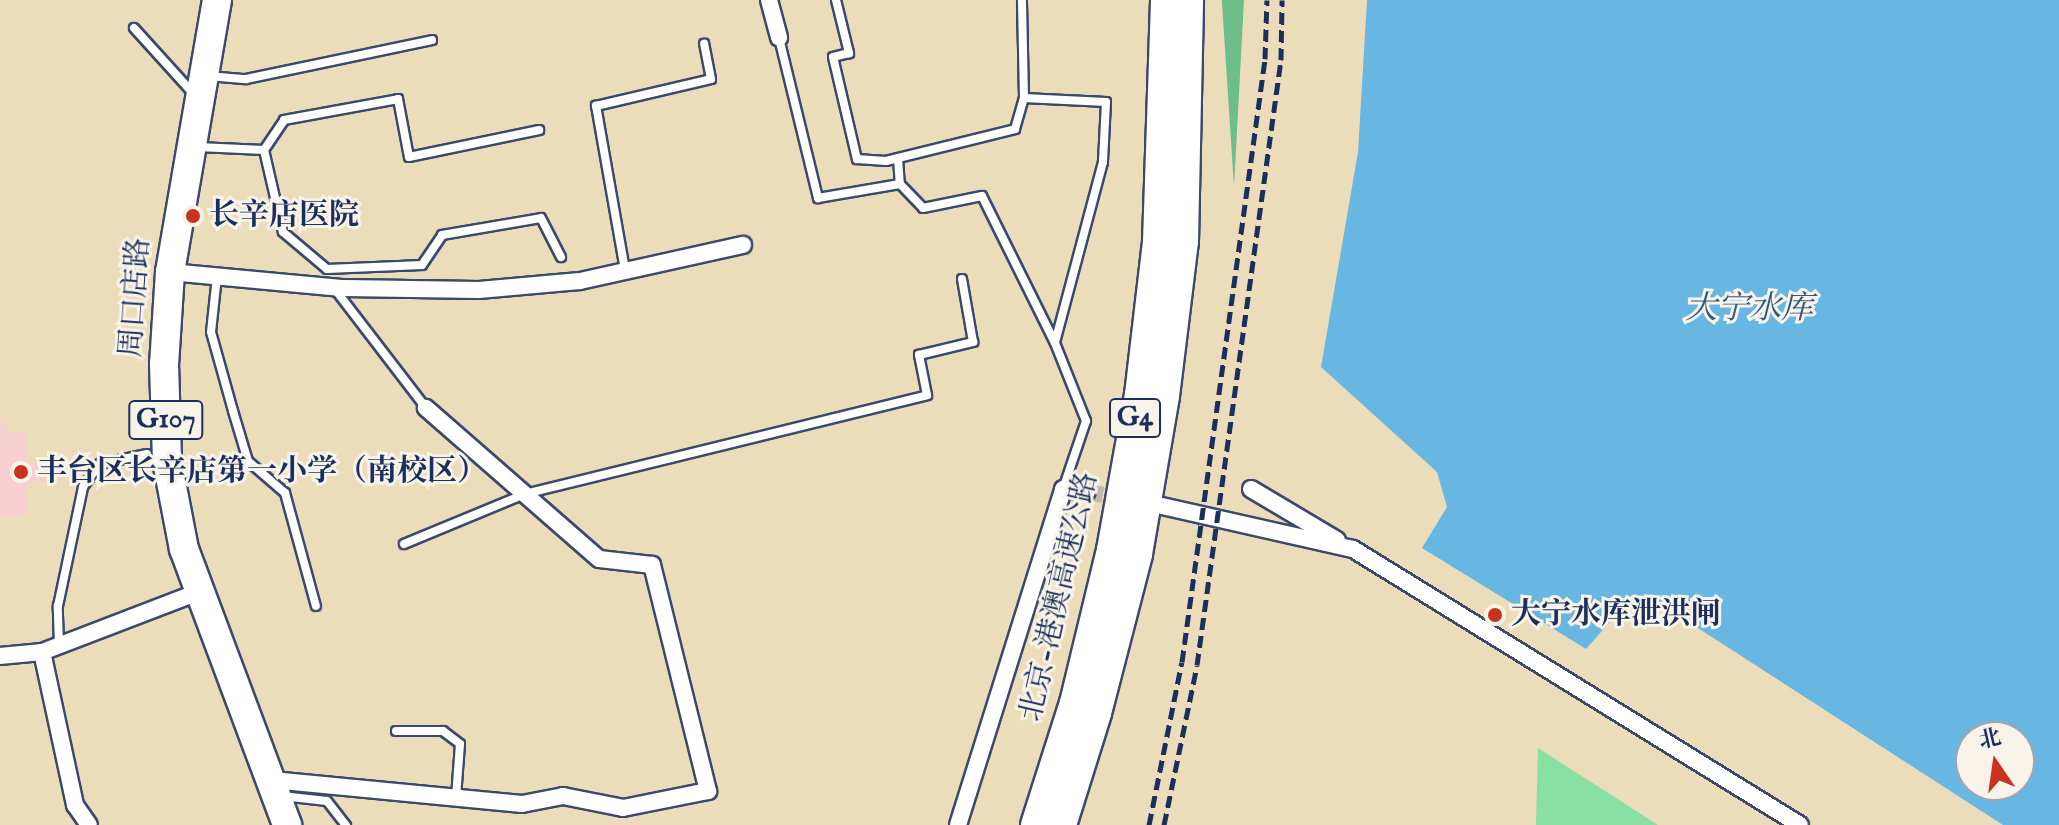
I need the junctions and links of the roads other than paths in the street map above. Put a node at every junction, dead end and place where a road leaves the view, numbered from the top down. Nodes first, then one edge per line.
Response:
1 (217, 0) edge
2 (769, 0) edge
3 (836, 0) edge
4 (1022, 0) edge
5 (1165, 0) edge
6 (1189, 0) edge
7 (134, 28) dead end
8 (779, 38) joint
9 (432, 40) dead end
10 (704, 44) dead end
11 (200, 87) junction
12 (1024, 98) junction
13 (539, 130) dead end
14 (189, 147) junction
15 (264, 150) junction
16 (898, 158) junction
17 (900, 184) junction
18 (743, 245) dead end
19 (561, 257) dead end
20 (625, 271) junction
21 (170, 272) junction
22 (217, 276) junction
23 (962, 279) dead end
24 (334, 287) junction
25 (1055, 343) junction
26 (426, 408) joint
27 (147, 454) dead end
28 (1063, 489) junction
29 (1251, 489) dead end
30 (1087, 492) tunnel mouth
31 (525, 494) junction
32 (1162, 506) dead end
33 (404, 544) dead end
34 (1353, 549) junction
35 (201, 591) junction
36 (316, 606) dead end
37 (59, 645) junction
38 (42, 652) junction
39 (0, 656) edge
40 (396, 731) dead end
41 (274, 788) junction
42 (456, 798) junction
43 (89, 825) edge
44 (287, 825) edge
45 (346, 825) edge
46 (958, 825) edge
47 (1035, 825) edge
48 (1062, 825) edge
49 (1800, 825) edge

1 - 11 highway, 周口店路 / G107
2 - 8 street
3 - 16 lane
4 - 12 lane
5 - 47 highway, 北京-港澳高速公路 / G4
6 - 48 highway, 北京-港澳高速公路 / G4
7 - 11 lane
8 - 17 lane
9 - 11 lane
10 - 20 lane
11 - 14 highway, 周口店路 / G107
12 - 16 lane
12 - 25 lane
13 - 15 lane
14 - 15 lane
14 - 21 highway, 周口店路 / G107
15 - 19 lane
16 - 17 lane
17 - 25 lane
18 - 20 street
20 - 24 street
21 - 22 street
21 - 35 highway, 周口店路 / G107
22 - 24 street
22 - 36 lane
23 - 31 lane
24 - 26 lane
25 - 28 lane
26 - 31 street
27 - 37 lane
28 - 30 street
28 - 46 street
29 - 34 street
31 - 33 lane
31 - 42 street
32 - 34 street
34 - 49 street
35 - 37 street
35 - 41 highway, 周口店路 / G107
37 - 38 street
38 - 39 street
38 - 43 street
40 - 42 lane
41 - 42 street
41 - 44 highway, 周口店路 / G107
41 - 45 lane

